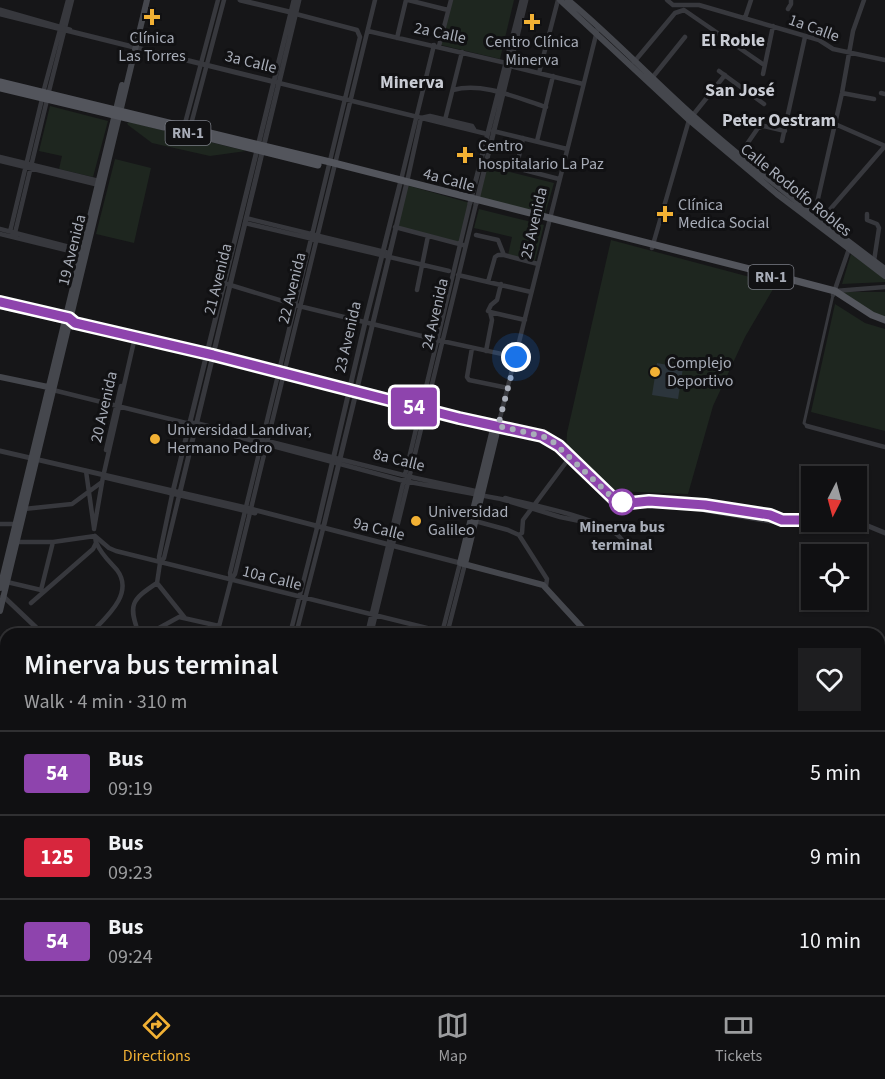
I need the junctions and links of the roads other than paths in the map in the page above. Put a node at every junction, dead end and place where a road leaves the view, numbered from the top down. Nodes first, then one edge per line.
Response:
1 (70, 0) edge
2 (145, 0) edge
3 (218, 0) edge
4 (224, 0) edge
5 (240, 0) edge
6 (294, 0) edge
7 (299, 0) edge
8 (375, 0) edge
9 (407, 0) edge
10 (451, 0) edge
11 (524, 0) edge
12 (559, 0) edge
13 (568, 0) edge
14 (667, 0) edge
15 (751, 0) edge
16 (791, 0) edge
17 (864, 0) edge
18 (788, 9) dead end
19 (448, 10) junction
20 (0, 12) edge
21 (294, 13) junction
22 (745, 18) junction
23 (773, 26) junction
24 (62, 29) junction
25 (597, 29) junction
26 (368, 31) junction
27 (685, 37) dead end
28 (806, 37) junction
29 (397, 38) junction
30 (134, 46) junction
31 (436, 46) junction
32 (462, 52) junction
33 (848, 53) junction
34 (885, 60) edge
35 (204, 64) junction
36 (508, 64) junction
37 (632, 64) junction
38 (764, 65) junction
39 (719, 70) dead end
40 (539, 73) junction
41 (763, 74) dead end
42 (725, 75) junction
43 (553, 76) junction
44 (650, 80) junction
45 (0, 82) edge
46 (276, 82) junction
47 (583, 84) junction
48 (0, 88) edge
49 (453, 90) junction
50 (501, 93) junction
51 (842, 93) junction
52 (45, 97) junction
53 (874, 99) dead end
54 (348, 100) junction
55 (764, 104) dead end
56 (546, 107) junction
57 (118, 114) junction
58 (419, 117) junction
59 (691, 117) junction
60 (445, 120) junction
61 (835, 124) junction
62 (187, 128) junction
63 (785, 130) junction
64 (475, 131) junction
65 (491, 134) junction
66 (524, 138) junction
67 (537, 141) junction
68 (782, 141) dead end
69 (885, 146) edge
70 (260, 148) junction
71 (567, 149) junction
72 (738, 157) junction
73 (0, 159) edge
74 (332, 165) junction
75 (517, 165) dead end
76 (29, 166) junction
77 (524, 170) dead end
78 (559, 179) junction
79 (100, 183) junction
80 (404, 183) junction
81 (473, 201) junction
82 (867, 214) dead end
83 (549, 220) junction
84 (245, 221) junction
85 (816, 221) junction
86 (395, 227) junction
87 (0, 232) edge
88 (12, 234) junction
89 (476, 235) dead end
90 (428, 236) junction
91 (314, 237) junction
92 (463, 245) junction
93 (652, 246) junction
94 (850, 247) junction
95 (83, 252) junction
96 (386, 254) junction
97 (504, 255) junction
98 (874, 261) junction
99 (538, 264) junction
100 (422, 265) junction
101 (885, 269) edge
102 (449, 271) dead end
103 (458, 275) junction
104 (885, 276) edge
105 (488, 282) junction
106 (225, 283) junction
107 (501, 284) junction
108 (231, 287) junction
109 (885, 287) edge
110 (417, 290) dead end
111 (531, 292) junction
112 (834, 293) junction
113 (0, 304) edge
114 (297, 306) junction
115 (490, 312) junction
116 (68, 320) junction
117 (525, 320) junction
118 (885, 321) edge
119 (368, 323) junction
120 (134, 337) junction
121 (440, 341) junction
122 (472, 348) junction
123 (486, 351) junction
124 (210, 355) junction
125 (516, 357) junction
126 (281, 374) junction
127 (0, 377) edge
128 (508, 388) junction
129 (50, 389) junction
130 (352, 392) junction
131 (118, 406) junction
132 (424, 410) junction
133 (192, 424) junction
134 (498, 426) junction
135 (807, 426) joint
136 (264, 442) junction
137 (885, 447) edge
138 (0, 451) edge
139 (570, 457) junction
140 (332, 460) junction
141 (340, 462) junction
142 (86, 471) junction
143 (101, 476) junction
144 (408, 479) junction
145 (89, 491) junction
146 (176, 493) junction
147 (479, 494) junction
148 (532, 507) junction
149 (24, 509) junction
150 (248, 510) junction
151 (801, 520) edge
152 (475, 521) junction
153 (0, 524) edge
154 (18, 524) junction
155 (867, 526) edge
156 (320, 528) junction
157 (94, 530) junction
158 (885, 533) edge
159 (520, 537) junction
160 (96, 539) junction
161 (622, 540) dead end
162 (14, 542) junction
163 (53, 542) junction
164 (391, 546) junction
165 (160, 562) junction
166 (462, 564) junction
167 (231, 580) junction
168 (157, 583) junction
169 (2, 586) edge
170 (546, 586) junction
171 (42, 591) junction
172 (3, 596) junction
173 (302, 597) junction
174 (31, 603) dead end
175 (0, 611) edge
176 (374, 614) junction
177 (185, 618) junction
178 (219, 626) joint
179 (37, 628) edge
180 (95, 628) edge
181 (137, 628) edge
182 (158, 628) edge
183 (292, 628) edge
184 (297, 628) edge
185 (370, 628) edge
186 (424, 628) edge
187 (446, 628) edge
188 (583, 628) edge

1 - 24 street
2 - 30 main road, 19 Avenida
3 - 35 street
4 - 35 street
5 - 21 street
6 - 21 street, 21 Avenida
7 - 21 street, 21 Avenida
8 - 26 street, 22 Avenida
9 - 19 street
9 - 29 street
10 - 19 street, 23 Avenida
11 - 36 street, 24 Avenida
12 - 25 main road, Calle Rodolfo Robles
12 - 40 street
13 - 25 main road, Calle Rodolfo Robles
14 - 22 street, 1a Calle
15 - 22 street
16 - 18 street
17 - 33 street
19 - 31 street, 23 Avenida
20 - 24 street, 3a Calle
21 - 46 street, 21 Avenida
21 - 54 street, 22 Avenida
22 - 23 street, 1a Calle
23 - 28 street, 1a Calle
23 - 38 street
24 - 30 street, 3a Calle
24 - 52 street
25 - 37 main road, Calle Rodolfo Robles
25 - 47 street, 25 Avenida
26 - 29 street, 2a Calle
26 - 54 street, 22 Avenida
27 - 44 street
28 - 33 street, 1a Calle
28 - 63 street
29 - 31 street, 2a Calle
30 - 35 street, 3a Calle
30 - 57 main road, 19 Avenida
31 - 32 street, 2a Calle
31 - 58 street, 23 Avenida
32 - 36 street, 2a Calle
32 - 49 street
33 - 34 street, 1a Calle
33 - 51 street
35 - 46 street, 3a Calle
35 - 62 street
36 - 40 street, 2a Calle
36 - 50 street, 24 Avenida
37 - 38 street
37 - 44 main road, Calle Rodolfo Robles
38 - 41 street
39 - 42 street
40 - 43 street, 2a Calle
42 - 55 street
42 - 59 street
43 - 47 street, 2a Calle
43 - 56 street
44 - 59 main road, Calle Rodolfo Robles
45 - 52 main road, 4a Calle / RN-1
46 - 54 street, 3a Calle
46 - 70 street, 21 Avenida
47 - 71 street, 25 Avenida
48 - 52 main road, 4a Calle / RN-1
49 - 50 street
49 - 60 street
50 - 56 street
50 - 65 street, 24 Avenida
51 - 53 street
51 - 61 street
52 - 57 main road, 4a Calle / RN-1
52 - 76 street
54 - 58 street, 3a Calle
54 - 74 street, 22 Avenida
56 - 67 street
57 - 62 main road, 4a Calle / RN-1
57 - 70 main road, 4a Calle / RN-1
57 - 79 main road, 19 Avenida
58 - 60 street, 3a Calle
58 - 64 street, 3a Calle
58 - 80 street, 23 Avenida
59 - 72 main road, Calle Rodolfo Robles
59 - 93 street
60 - 64 street, 3a Calle
61 - 69 street
61 - 85 street
62 - 70 main road, 4a Calle / RN-1
63 - 68 street
63 - 72 street
64 - 65 street, 3a Calle
65 - 66 street, 3a Calle
65 - 81 street, 24 Avenida
66 - 67 street, 3a Calle
66 - 75 street
67 - 71 street, 3a Calle
69 - 85 street
70 - 74 main road, 4a Calle / RN-1
70 - 84 street, 21 Avenida
70 - 106 street, 21 Avenida
71 - 78 street, 25 Avenida
72 - 85 main road, Calle Rodolfo Robles
73 - 76 street
74 - 80 main road, 4a Calle / RN-1
74 - 91 street, 22 Avenida
76 - 79 street
76 - 88 street
77 - 78 street
78 - 83 street, 25 Avenida
79 - 95 main road, 19 Avenida
80 - 81 main road, 4a Calle / RN-1
80 - 86 street, 23 Avenida
80 - 96 street, 23 Avenida
81 - 83 main road, 4a Calle / RN-1
81 - 92 street, 24 Avenida
82 - 98 street
83 - 93 main road, 4a Calle / RN-1
83 - 99 street, 25 Avenida
84 - 91 street
84 - 108 street, 21 Avenida
85 - 94 main road, Calle Rodolfo Robles
86 - 90 street
86 - 96 street, 23 Avenida
87 - 88 street
88 - 95 street
89 - 97 street
90 - 92 street
90 - 100 street
91 - 96 street
91 - 114 street, 22 Avenida
92 - 103 street, 24 Avenida
92 - 121 street, 24 Avenida
93 - 112 main road, 4a Calle / RN-1
94 - 98 main road, Calle Rodolfo Robles
94 - 104 main road, Calle Rodolfo Robles
94 - 112 street
95 - 116 main road, 19 Avenida
96 - 100 street
96 - 119 street, 23 Avenida
97 - 99 street
97 - 105 street
98 - 101 main road, Calle Rodolfo Robles
99 - 111 street, 25 Avenida
100 - 102 street
100 - 110 street
103 - 105 street
103 - 121 street, 24 Avenida
105 - 107 street
106 - 108 street
106 - 124 street, 21 Avenida
107 - 111 street
107 - 115 street
108 - 114 street
108 - 124 street, 21 Avenida
109 - 112 street
111 - 117 street, 25 Avenida
112 - 118 main road, 4a Calle / RN-1
112 - 135 street
113 - 116 street
114 - 119 street
114 - 126 street, 22 Avenida
115 - 117 street
115 - 123 street
116 - 120 main road
116 - 129 main road, 19 Avenida
117 - 125 street, 25 Avenida
119 - 121 street
119 - 130 street, 23 Avenida
120 - 124 main road
120 - 131 street, 20 Avenida
121 - 122 street
121 - 132 street, 24 Avenida
122 - 123 street
122 - 128 street
123 - 125 street
124 - 126 main road
124 - 133 street, 21 Avenida
125 - 128 street, 25 Avenida
126 - 130 main road
126 - 136 street, 22 Avenida
127 - 129 main road, 8a Calle
128 - 134 street, 25 Avenida
129 - 131 street, 8a Calle
129 - 149 main road, 19 Avenida
129 - 154 main road, 19 Avenida
130 - 132 main road
130 - 140 street, 23 Avenida
130 - 141 street, 23 Avenida
131 - 133 street, 8a Calle
131 - 143 street, 20 Avenida
132 - 134 main road
132 - 144 street, 24 Avenida
133 - 136 street, 8a Calle
133 - 146 street, 21 Avenida
134 - 139 street
134 - 147 main road, 25 Avenida
135 - 137 street
136 - 140 street, 8a Calle
136 - 150 street, 22 Avenida
138 - 142 street, 9a Calle
139 - 148 street
139 - 151 street
140 - 141 street, 8a Calle
140 - 156 street, 23 Avenida
141 - 144 street, 8a Calle
141 - 156 street, 23 Avenida
142 - 143 street, 9a Calle
142 - 145 street, 20 Avenida
143 - 145 street
143 - 146 street, 9a Calle
143 - 157 street, 20 Avenida
144 - 147 street, 8a Calle
144 - 164 street, 24 Avenida
145 - 149 street
145 - 157 street, 20 Avenida
146 - 150 street, 9a Calle
146 - 165 street, 21 Avenida
147 - 148 street, 8a Calle
147 - 152 main road, 25 Avenida
147 - 166 main road, 25 Avenida
148 - 159 street
148 - 161 street, 8a Calle
149 - 154 main road, 19 Avenida
150 - 156 street, 9a Calle
150 - 167 street, 22 Avenida
152 - 159 street
152 - 166 main road, 25 Avenida
153 - 154 street
154 - 162 main road, 19 Avenida
155 - 158 street
156 - 164 street, 9a Calle
156 - 173 street, 23 Avenida
157 - 160 street, 20 Avenida
159 - 170 street
160 - 163 street
160 - 165 street, 10a Calle
160 - 171 street
160 - 180 street
162 - 163 street
162 - 169 main road, 19 Avenida
163 - 171 street
164 - 166 street, 9a Calle
164 - 176 street, 24 Avenida
165 - 167 street, 10a Calle
165 - 168 street, 21 Avenida
166 - 170 main road, 9a Calle
166 - 187 street, 25 Avenida
167 - 173 street, 10a Calle
167 - 178 street, 22 Avenida
168 - 177 street
168 - 181 street
169 - 171 street
169 - 172 main road, 19 Avenida
170 - 188 main road
171 - 174 street
172 - 175 main road, 19 Avenida
172 - 179 street
173 - 176 street, 10a Calle
173 - 183 street, 23 Avenida
173 - 184 street, 23 Avenida
176 - 185 street, 24 Avenida
176 - 186 street, 10a Calle
177 - 178 street
177 - 182 street

